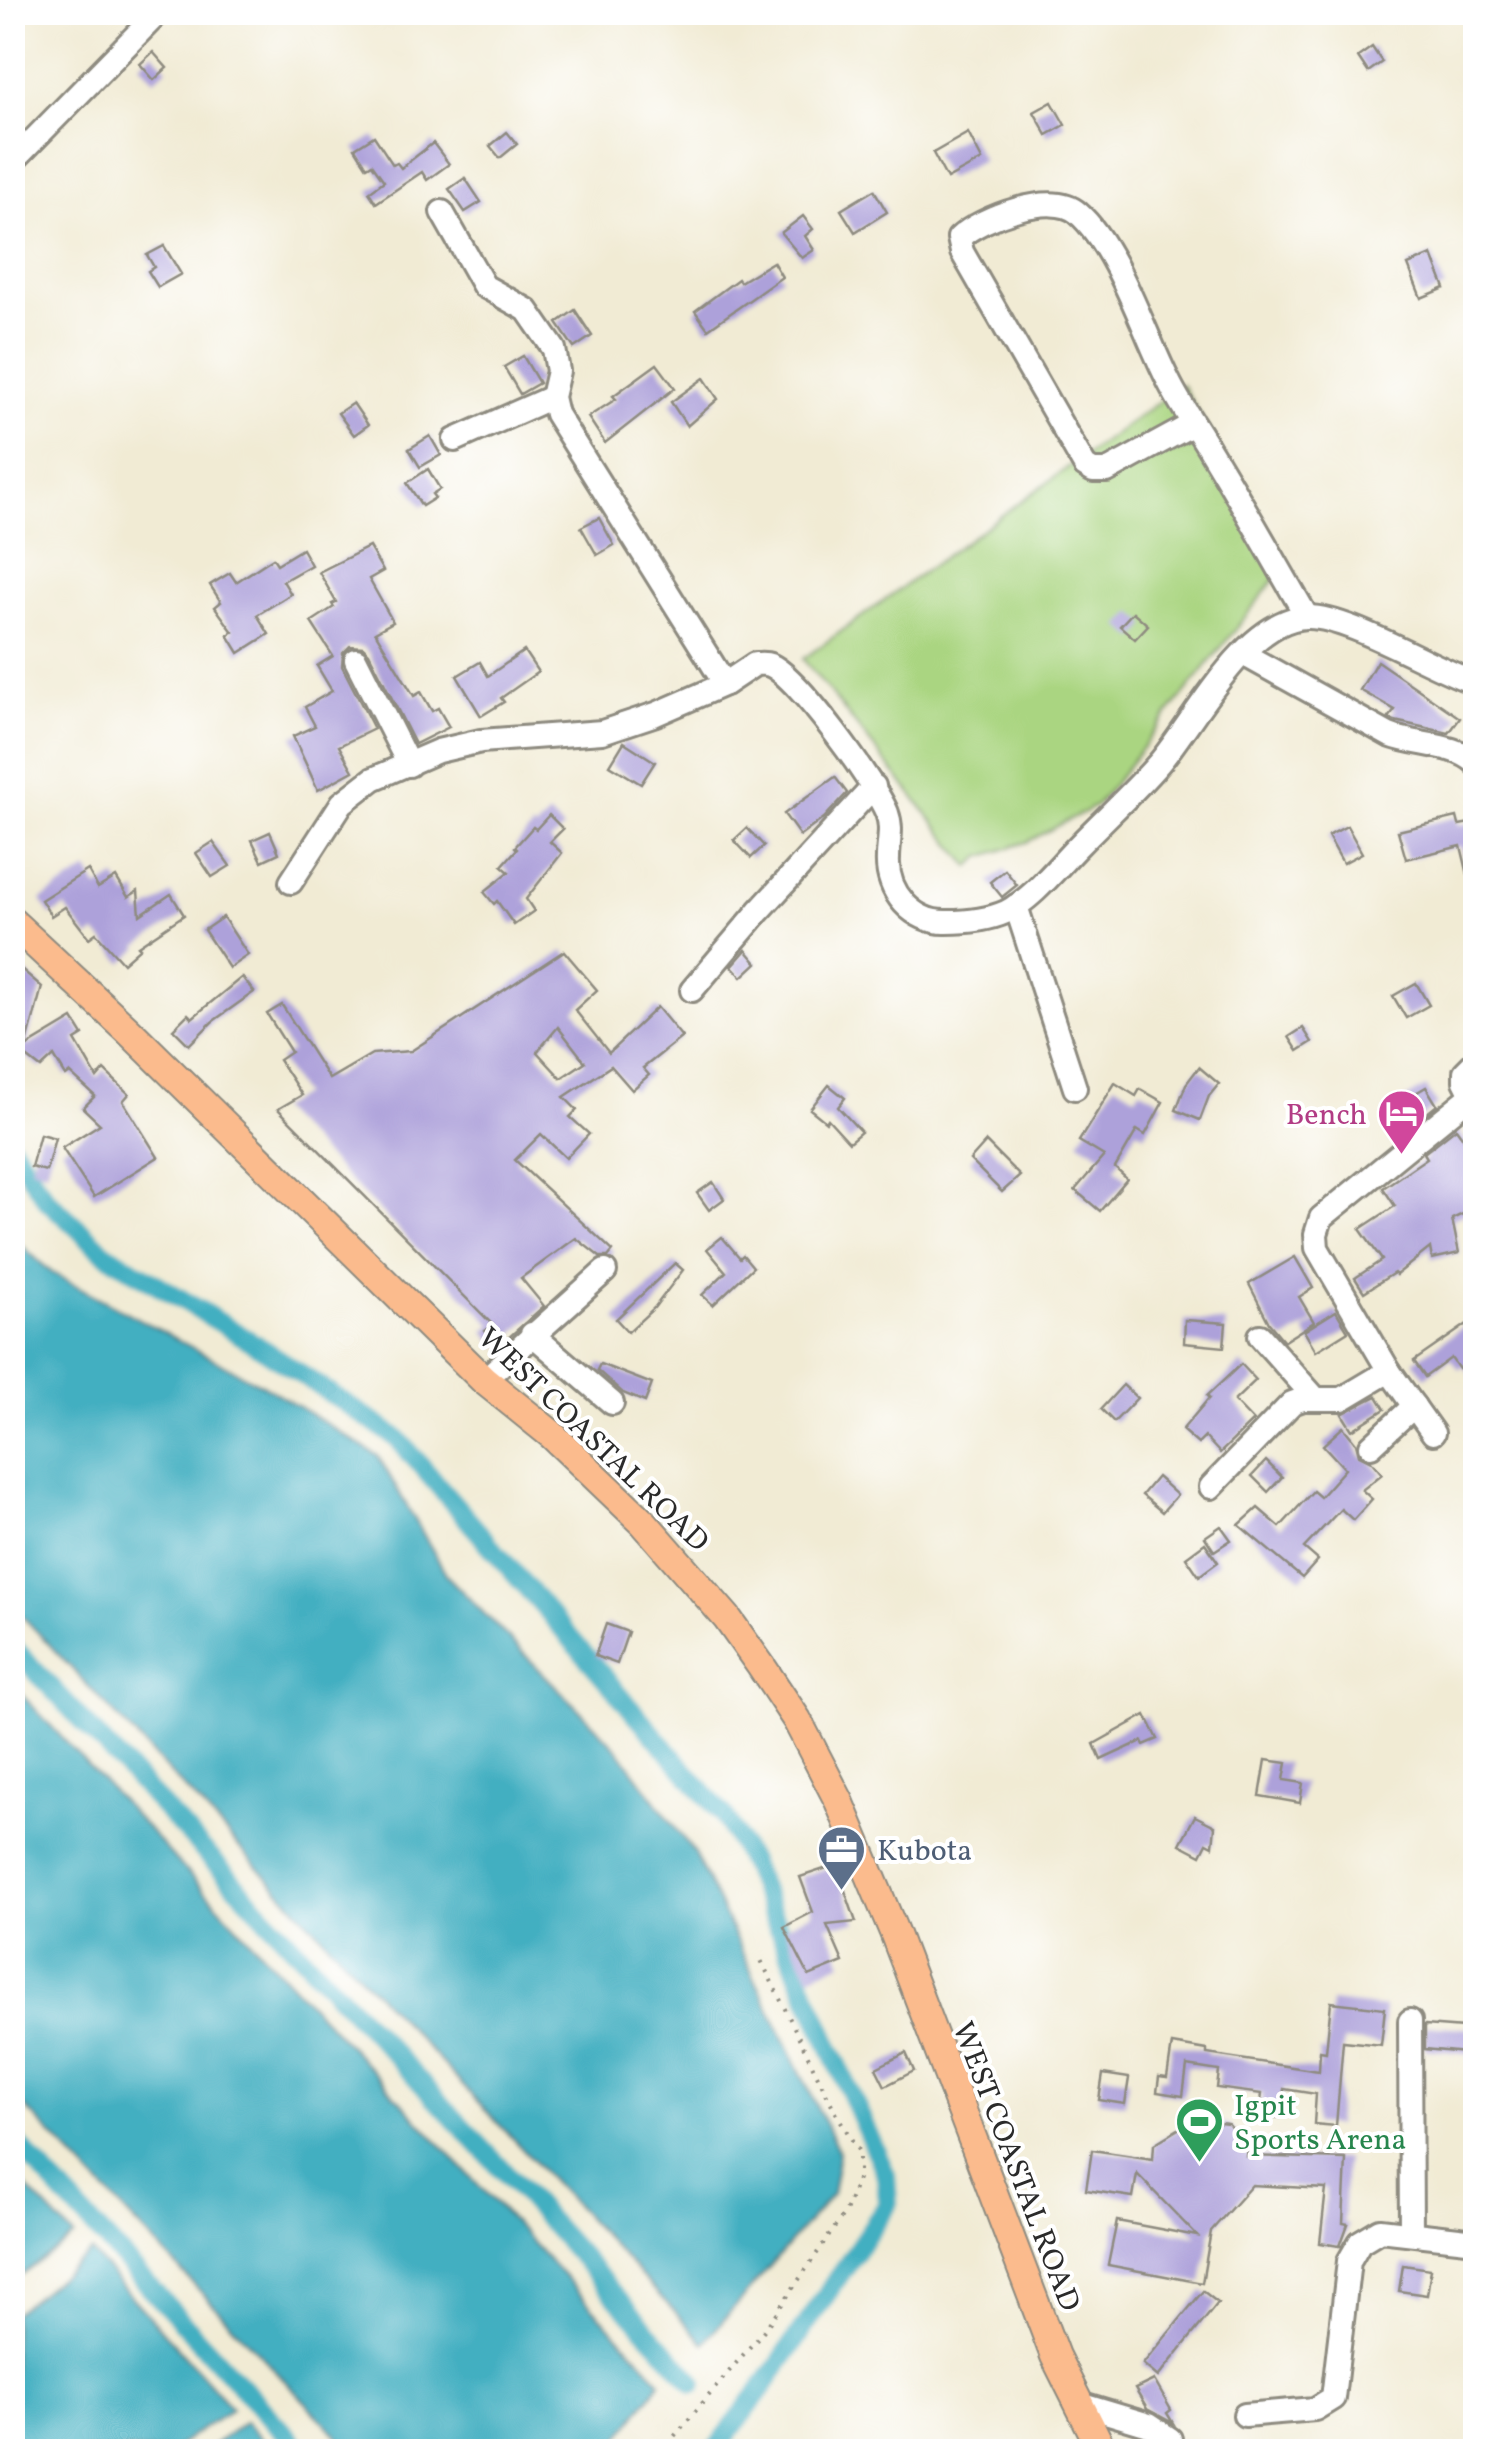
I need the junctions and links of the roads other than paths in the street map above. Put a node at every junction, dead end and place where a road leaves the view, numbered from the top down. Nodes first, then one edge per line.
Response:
1 (159, 12) edge
2 (12, 162) edge
3 (442, 212) dead end
4 (552, 397) junction
5 (1194, 424) junction
6 (455, 440) dead end
7 (1307, 616) junction
8 (1242, 654) junction
9 (356, 660) dead end
10 (1476, 683) edge
11 (725, 684) junction
12 (1476, 764) edge
13 (409, 765) junction
14 (874, 786) junction
15 (291, 882) dead end
16 (1016, 906) junction
17 (12, 922) edge
18 (692, 990) dead end
19 (1476, 1061) edge
20 (1075, 1088) dead end
21 (1473, 1100) edge
22 (606, 1271) dead end
23 (532, 1334) junction
24 (1260, 1336) dead end
25 (1389, 1372) junction
26 (484, 1380) junction
27 (1315, 1398) junction
28 (612, 1403) dead end
29 (1414, 1406) junction
30 (1432, 1432) dead end
31 (1371, 1446) dead end
32 (1211, 1487) dead end
33 (1410, 2021) dead end
34 (1411, 2232) junction
35 (1476, 2242) edge
36 (1079, 2404) junction
37 (1246, 2415) dead end
38 (1170, 2439) dead end
39 (1103, 2452) edge

1 - 2 street
3 - 4 street
4 - 6 street
4 - 11 street
5 - 5 street
5 - 7 street
7 - 8 street
7 - 10 street
8 - 12 street
8 - 16 street
9 - 13 street
11 - 13 street
11 - 14 street
13 - 15 street
14 - 16 street
14 - 18 street
16 - 20 street
17 - 26 main road, WEST COASTAL ROAD
19 - 21 street
21 - 25 street
22 - 23 street
23 - 26 street
23 - 28 street
24 - 27 street
25 - 27 street
25 - 29 street
26 - 36 main road, WEST COASTAL ROAD
27 - 32 street
29 - 30 street
29 - 31 street
33 - 34 street
34 - 35 street
34 - 37 street
36 - 38 street
36 - 39 main road, WEST COASTAL ROAD

